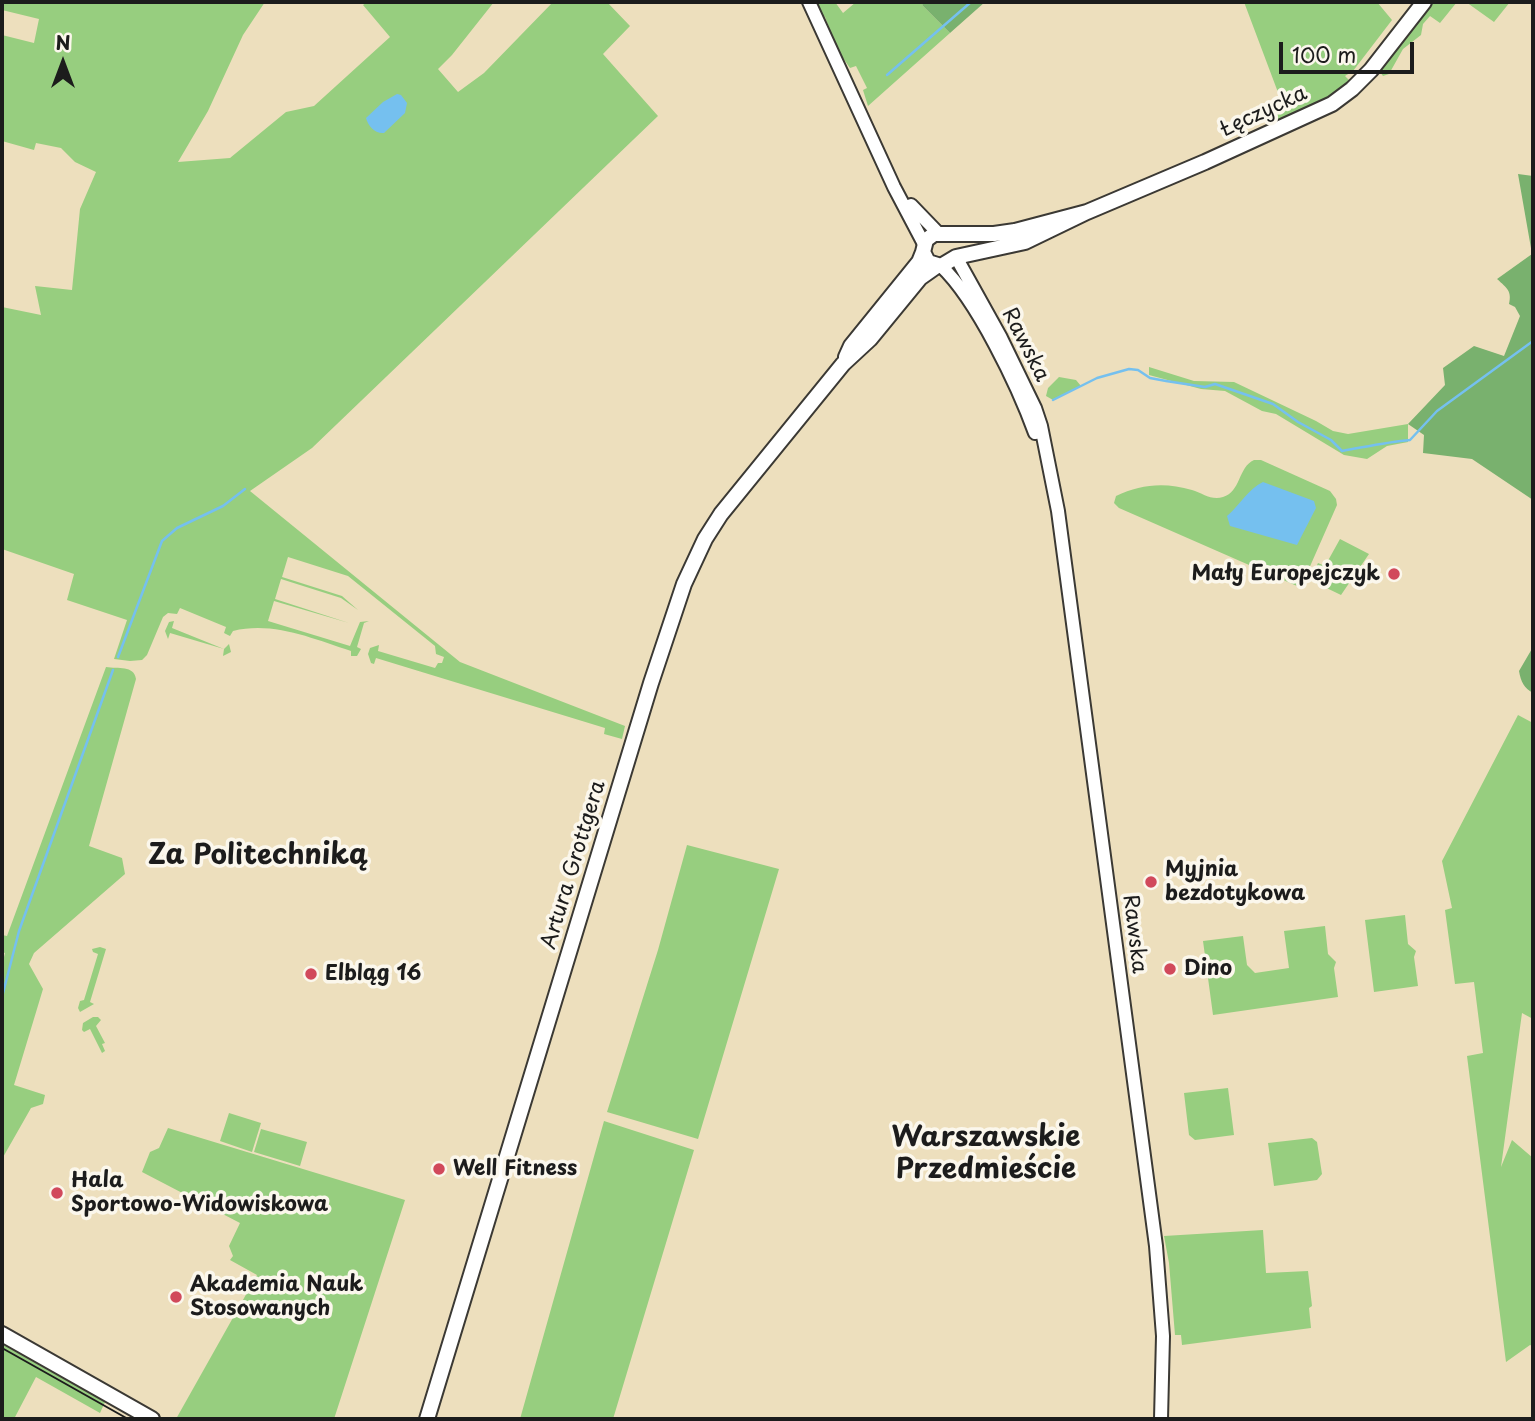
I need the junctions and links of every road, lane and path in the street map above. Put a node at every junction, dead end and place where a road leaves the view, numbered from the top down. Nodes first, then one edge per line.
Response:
1 (809, 2) edge
2 (1424, 2) edge
3 (888, 173) junction
4 (1087, 212) junction
5 (942, 234) junction
6 (924, 248) junction
7 (956, 257) junction
8 (939, 266) junction
9 (842, 364) junction
10 (1045, 455) junction
11 (2, 1334) edge
12 (152, 1419) edge
13 (427, 1419) edge
14 (1161, 1419) edge

1 - 3 street
2 - 4 main road, Łęczycka
3 - 5 street
3 - 6 street
4 - 5 main road, Łęczycka
4 - 7 main road, Łęczycka
5 - 6 main road
5 - 7 main road
6 - 8 main road
6 - 9 main road, Artura Grottgera
7 - 8 main road
7 - 10 street, Rawska
8 - 9 main road, Artura Grottgera
8 - 10 street, Rawska
9 - 13 main road, Artura Grottgera
10 - 14 street, Rawska
11 - 12 main road

